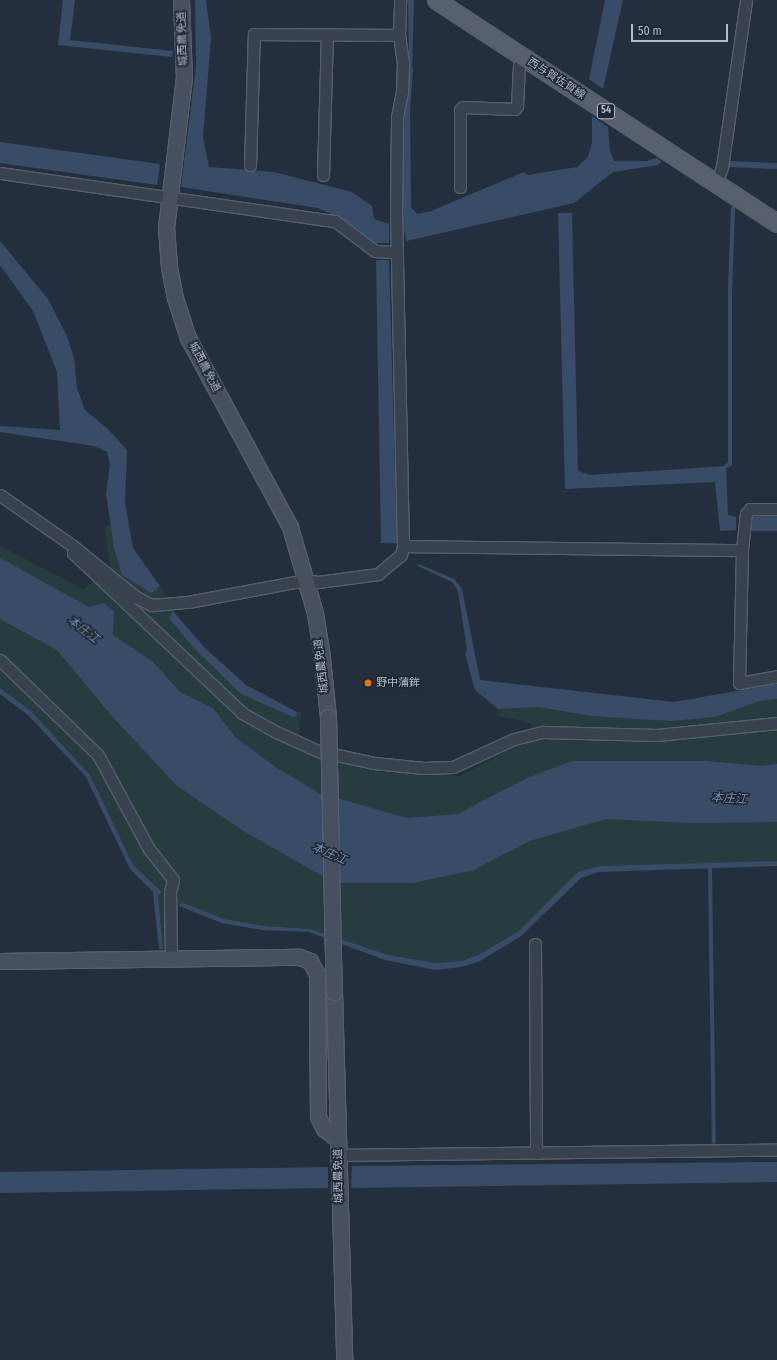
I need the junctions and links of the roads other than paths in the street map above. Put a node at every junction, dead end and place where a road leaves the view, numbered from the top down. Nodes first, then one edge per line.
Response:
1 (181, 0) edge
2 (400, 0) edge
3 (436, 0) edge
4 (746, 0) edge
5 (327, 35) junction
6 (399, 35) junction
7 (522, 56) junction
8 (250, 165) dead end
9 (0, 173) edge
10 (323, 175) dead end
11 (716, 183) junction
12 (460, 187) dead end
13 (169, 196) junction
14 (777, 223) edge
15 (397, 252) junction
16 (0, 495) edge
17 (777, 509) edge
18 (62, 540) junction
19 (403, 546) junction
20 (742, 550) junction
21 (305, 580) junction
22 (0, 660) edge
23 (777, 676) edge
24 (777, 723) edge
25 (535, 944) dead end
26 (171, 959) junction
27 (0, 961) edge
28 (338, 1139) junction
29 (777, 1150) edge
30 (536, 1153) junction
31 (338, 1155) junction
32 (344, 1360) edge

1 - 13 street, 城西農免道
2 - 6 street
3 - 7 main road, 西与賀佐賀線 / 54
4 - 11 street
5 - 6 street
5 - 8 street
5 - 10 street
6 - 15 street
7 - 11 main road, 西与賀佐賀線 / 54
7 - 12 street
9 - 13 street
11 - 14 main road, 西与賀佐賀線 / 54
13 - 15 street
13 - 21 street, 城西農免道
15 - 19 street
16 - 18 street
17 - 20 street
18 - 21 street
18 - 24 street
19 - 20 street
19 - 21 street
20 - 23 street
21 - 28 street, 城西農免道, bridge
22 - 26 street
25 - 30 street
26 - 27 street
26 - 28 street
28 - 31 street, 城西農免道
29 - 30 street
30 - 31 street
31 - 32 street, 城西農免道

